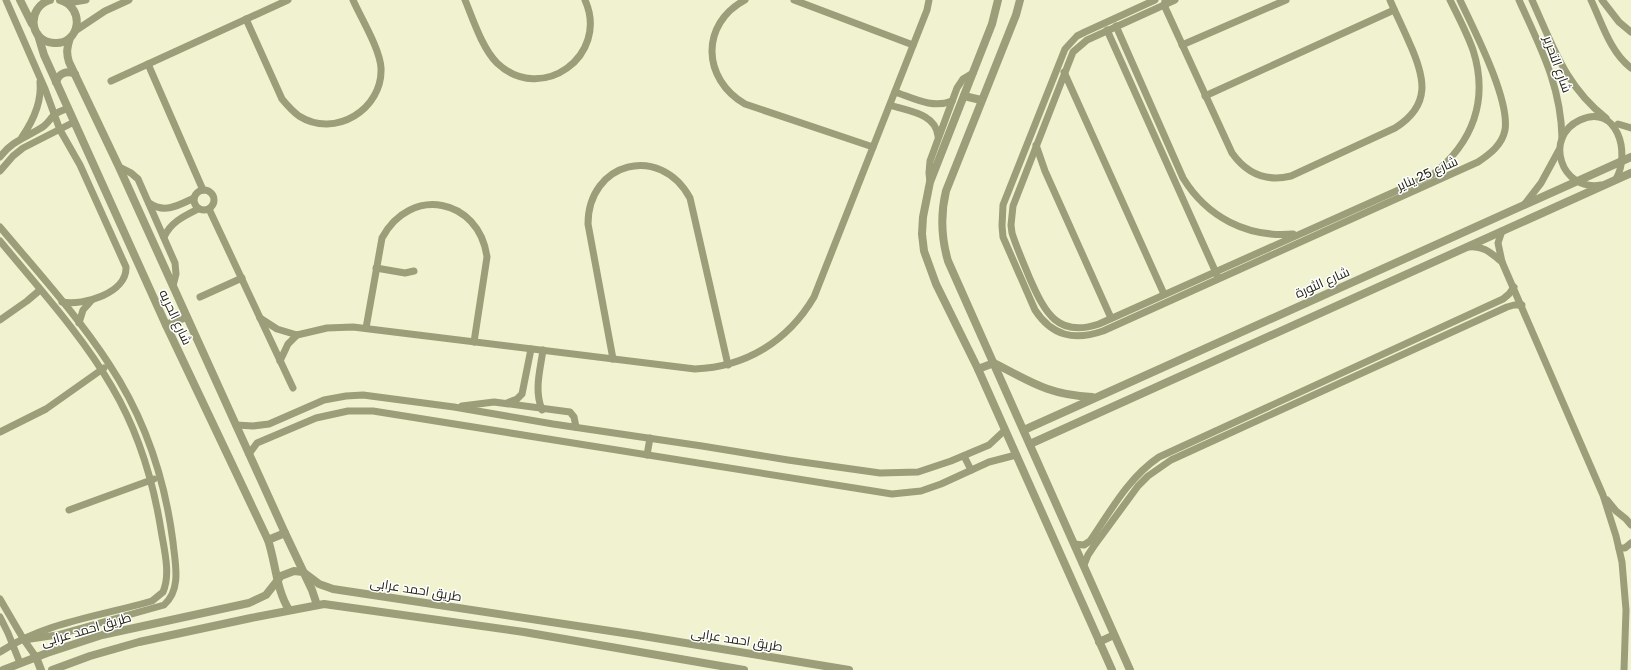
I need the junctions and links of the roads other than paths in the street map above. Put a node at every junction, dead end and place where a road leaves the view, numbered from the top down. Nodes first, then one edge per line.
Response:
1 (20, 0) edge
2 (50, 0) edge
3 (86, 0) edge
4 (112, 0) edge
5 (130, 0) edge
6 (288, 0) edge
7 (353, 0) edge
8 (465, 0) edge
9 (586, 0) edge
10 (745, 0) edge
11 (794, 0) edge
12 (929, 0) edge
13 (998, 0) edge
14 (1021, 0) edge
15 (1156, 0) edge
16 (1175, 0) edge
17 (1286, 0) edge
18 (1390, 0) edge
19 (1450, 0) edge
20 (1460, 0) edge
21 (1519, 0) edge
22 (1532, 0) edge
23 (1591, 0) edge
24 (1602, 0) edge
25 (62, 1) edge
26 (0, 2) edge
27 (1165, 2) edge
28 (7, 4) edge
29 (119, 5) junction
30 (1394, 10) junction
31 (1466, 13) junction
32 (1458, 16) junction
33 (246, 19) junction
34 (1116, 26) junction
35 (34, 27) junction
36 (1108, 30) junction
37 (75, 31) junction
38 (1475, 32) junction
39 (1631, 32) edge
40 (1547, 34) junction
41 (38, 35) junction
42 (1077, 36) junction
43 (1467, 36) junction
44 (70, 38) junction
45 (1537, 39) junction
46 (1082, 43) junction
47 (914, 45) junction
48 (1182, 46) junction
49 (148, 64) junction
50 (1631, 68) edge
51 (1064, 72) junction
52 (973, 73) junction
53 (75, 74) junction
54 (40, 78) junction
55 (111, 81) dead end
56 (56, 82) junction
57 (895, 92) junction
58 (964, 96) junction
59 (1205, 96) junction
60 (981, 100) junction
61 (952, 101) junction
62 (931, 104) junction
63 (890, 105) junction
64 (68, 108) junction
65 (55, 114) junction
66 (1038, 116) junction
67 (926, 117) junction
68 (1046, 118) junction
69 (1611, 121) junction
70 (74, 122) junction
71 (1034, 126) junction
72 (1631, 128) edge
73 (1042, 129) junction
74 (60, 130) junction
75 (21, 138) junction
76 (938, 138) junction
77 (1561, 142) junction
78 (1036, 145) junction
79 (873, 147) junction
80 (1629, 153) edge
81 (0, 157) edge
82 (119, 166) junction
83 (1028, 166) junction
84 (0, 171) edge
85 (1045, 171) junction
86 (1631, 173) edge
87 (1183, 178) junction
88 (1614, 180) junction
89 (1577, 181) junction
90 (930, 182) junction
91 (1175, 182) junction
92 (1604, 185) junction
93 (203, 190) junction
94 (194, 198) junction
95 (149, 203) junction
96 (1368, 203) junction
97 (1524, 205) junction
98 (170, 208) junction
99 (198, 208) junction
100 (210, 209) junction
101 (1371, 211) junction
102 (176, 221) junction
103 (0, 227) edge
104 (1502, 231) junction
105 (1299, 234) junction
106 (164, 237) junction
107 (0, 241) edge
108 (1467, 247) junction
109 (1502, 262) junction
110 (376, 268) junction
111 (414, 271) dead end
112 (1215, 271) junction
113 (242, 278) junction
114 (1218, 279) junction
115 (173, 286) junction
116 (1514, 287) junction
117 (40, 290) junction
118 (1164, 294) junction
119 (200, 297) dead end
120 (1503, 298) junction
121 (93, 299) junction
122 (62, 302) junction
123 (1522, 305) junction
124 (1507, 307) junction
125 (186, 316) junction
126 (260, 318) junction
127 (1112, 318) junction
128 (0, 320) edge
129 (79, 323) junction
130 (166, 325) junction
131 (366, 328) junction
132 (297, 335) junction
133 (1230, 337) junction
134 (474, 342) junction
135 (531, 349) junction
136 (544, 350) junction
137 (1236, 351) junction
138 (613, 359) junction
139 (280, 361) junction
140 (994, 363) junction
141 (109, 364) junction
142 (728, 365) junction
143 (102, 370) junction
144 (978, 370) junction
145 (524, 387) junction
146 (293, 388) dead end
147 (538, 388) junction
148 (379, 397) junction
149 (1095, 397) junction
150 (506, 403) junction
151 (454, 406) junction
152 (542, 410) junction
153 (382, 412) junction
154 (236, 425) junction
155 (576, 427) junction
156 (1005, 430) junction
157 (1024, 430) junction
158 (0, 432) edge
159 (650, 438) junction
160 (1030, 444) junction
161 (249, 454) junction
162 (647, 455) junction
163 (1016, 455) junction
164 (964, 456) junction
165 (971, 470) junction
166 (160, 477) junction
167 (150, 480) junction
168 (1603, 495) junction
169 (69, 510) dead end
170 (1627, 517) edge
171 (1612, 524) junction
172 (1631, 525) edge
173 (284, 533) junction
174 (268, 540) junction
175 (1631, 543) edge
176 (1074, 544) junction
177 (1619, 548) junction
178 (1084, 565) junction
179 (175, 568) junction
180 (166, 569) junction
181 (303, 572) junction
182 (278, 580) junction
183 (160, 596) junction
184 (0, 599) edge
185 (168, 601) junction
186 (249, 603) junction
187 (317, 605) junction
188 (142, 608) junction
189 (289, 610) junction
190 (0, 617) edge
191 (251, 618) junction
192 (1114, 635) junction
193 (24, 640) junction
194 (1100, 642) junction
195 (13, 644) junction
196 (0, 652) edge
197 (36, 657) junction
198 (20, 667) edge
199 (3, 670) edge
200 (41, 670) edge
201 (52, 670) edge
202 (744, 670) edge
203 (849, 670) edge
204 (1112, 670) edge
205 (1130, 670) edge
206 (1624, 670) edge

1 - 35 street, شارع الحريه
2 - 35 street
3 - 25 street
4 - 29 street
5 - 29 street
6 - 33 street
7 - 33 street
8 - 9 street
10 - 79 street
11 - 47 street
12 - 47 street
13 - 52 street
14 - 60 street
15 - 27 street
15 - 42 street
16 - 27 street
17 - 48 street
18 - 30 street
19 - 32 street, شارع 25 يناير
20 - 31 street, شارع 25 يناير
21 - 45 street, شارع التحرير
22 - 40 street, شارع التحرير
23 - 50 street
24 - 39 street
25 - 37 street
26 - 28 street
27 - 34 street
27 - 48 street
28 - 54 street
29 - 37 street
30 - 59 street
30 - 59 street
31 - 32 street
31 - 38 street, شارع 25 يناير
32 - 43 street, شارع 25 يناير
33 - 49 street
34 - 36 street
34 - 87 street
35 - 41 street, شارع الحريه
36 - 46 street
36 - 91 street
37 - 44 street
38 - 43 street
38 - 101 street, شارع 25 يناير
40 - 45 street
40 - 69 street, شارع التحرير
41 - 44 street
41 - 56 street, شارع الحريه
42 - 46 street
42 - 66 street, شارع 25 يناير
43 - 96 street, شارع 25 يناير
44 - 53 street, شارع الحريه
45 - 77 street, شارع التحرير
46 - 51 street, شارع 25 يناير
47 - 57 street
48 - 59 street
49 - 55 street
49 - 93 street
51 - 68 street, شارع 25 يناير
51 - 118 street
52 - 58 street
52 - 61 street
53 - 56 street
53 - 82 street, شارع الحريه
54 - 65 street
54 - 75 street
56 - 64 street, شارع الحريه
57 - 62 street
57 - 63 street
58 - 60 street
58 - 90 street
60 - 140 street
61 - 62 street
61 - 76 street
62 - 67 street
63 - 67 street
63 - 79 street
64 - 65 street
64 - 70 street, شارع الحريه
65 - 74 street
65 - 75 street
66 - 68 street
66 - 71 street, شارع 25 يناير
67 - 76 street
68 - 73 street, شارع 25 يناير
69 - 72 street
69 - 77 street
69 - 80 street
70 - 74 street
70 - 130 street, شارع الحريه
71 - 73 street
71 - 114 street, شارع 25 يناير
73 - 78 street, شارع 25 يناير
74 - 84 street
74 - 121 street
75 - 81 street
76 - 90 street
77 - 89 street
77 - 97 street
78 - 83 street, شارع 25 يناير
78 - 85 street
79 - 142 street
80 - 88 street
80 - 89 street, شارع الثورة
82 - 95 street
82 - 115 street, شارع الحريه
83 - 85 street
83 - 127 street, شارع 25 يناير
85 - 127 street
86 - 88 street
87 - 91 street
87 - 105 street
88 - 92 street
89 - 92 street
89 - 97 street, شارع الثورة
90 - 144 street
91 - 112 street
92 - 104 street
93 - 94 street
93 - 100 street
94 - 98 street
94 - 99 street
95 - 98 street
95 - 106 street
96 - 101 street
96 - 105 street, شارع 25 يناير
97 - 133 street, شارع الثورة
98 - 102 street
99 - 100 street
99 - 102 street
100 - 113 street
101 - 114 street, شارع 25 يناير
102 - 106 street
103 - 122 street
104 - 108 street
104 - 109 street
105 - 112 street, شارع 25 يناير
106 - 115 street
107 - 117 street
108 - 109 street
108 - 137 street
109 - 116 street
110 - 111 street
110 - 131 street
110 - 134 street
112 - 114 street
112 - 118 street, شارع 25 يناير
113 - 119 street
113 - 126 street
115 - 125 street, شارع الحريه
116 - 120 street
116 - 123 street
117 - 128 street
117 - 143 street
118 - 127 street, شارع 25 يناير
120 - 124 street
120 - 176 street
121 - 122 street
121 - 129 street
122 - 129 street
123 - 124 street
123 - 168 street
124 - 178 street
125 - 130 street
125 - 154 street, شارع الحريه
126 - 132 street
126 - 139 street
129 - 141 street
130 - 174 street, شارع الحريه
131 - 132 street
131 - 134 street
132 - 139 street
133 - 137 street
133 - 149 street, شارع الثورة
134 - 135 street
135 - 136 street
135 - 145 street
136 - 138 street
136 - 147 street
137 - 160 street
138 - 142 street
138 - 142 street
139 - 146 street
140 - 144 street
140 - 149 street
140 - 157 street
141 - 143 street
141 - 166 street
143 - 158 street
143 - 167 street
144 - 156 street
145 - 147 street
145 - 150 street
147 - 152 street
148 - 151 street
148 - 153 street
148 - 154 street
149 - 157 street, شارع الثورة
150 - 151 street
150 - 152 street
151 - 155 street
152 - 155 street
153 - 161 street
153 - 162 street
154 - 161 street, شارع الحريه
155 - 159 street
156 - 163 street
156 - 164 street
157 - 160 street
159 - 162 street
159 - 164 street
160 - 176 street
161 - 173 street, شارع الحريه
162 - 165 street
163 - 165 street
163 - 194 street
164 - 165 street
166 - 167 street
166 - 179 street
167 - 169 street
167 - 180 street
168 - 170 street
168 - 171 street
170 - 171 street
170 - 172 street
171 - 177 street
173 - 174 street
173 - 181 street, شارع الحريه
174 - 182 street, شارع الحريه
175 - 177 street
176 - 178 street
177 - 206 street
178 - 192 street
179 - 180 street
179 - 185 street
180 - 183 street
181 - 182 street, طريق احمد عرابى
181 - 187 street, شارع الحريه
181 - 203 street, طريق احمد عرابى
182 - 186 street, طريق احمد عرابى
182 - 189 street, شارع الحريه
183 - 185 street
183 - 188 street
184 - 193 street
185 - 188 street
186 - 191 street
186 - 197 street, طريق احمد عرابى
187 - 189 street, طريق احمد عرابى
187 - 202 street, طريق احمد عرابى
188 - 193 street
189 - 191 street, طريق احمد عرابى
190 - 195 street
191 - 201 street, طريق احمد عرابى
192 - 194 street
192 - 205 street
193 - 195 street
193 - 197 street
194 - 204 street
195 - 196 street
195 - 198 street
197 - 198 street, طريق احمد عرابى
197 - 200 street
198 - 199 street, طريق احمد عرابى

